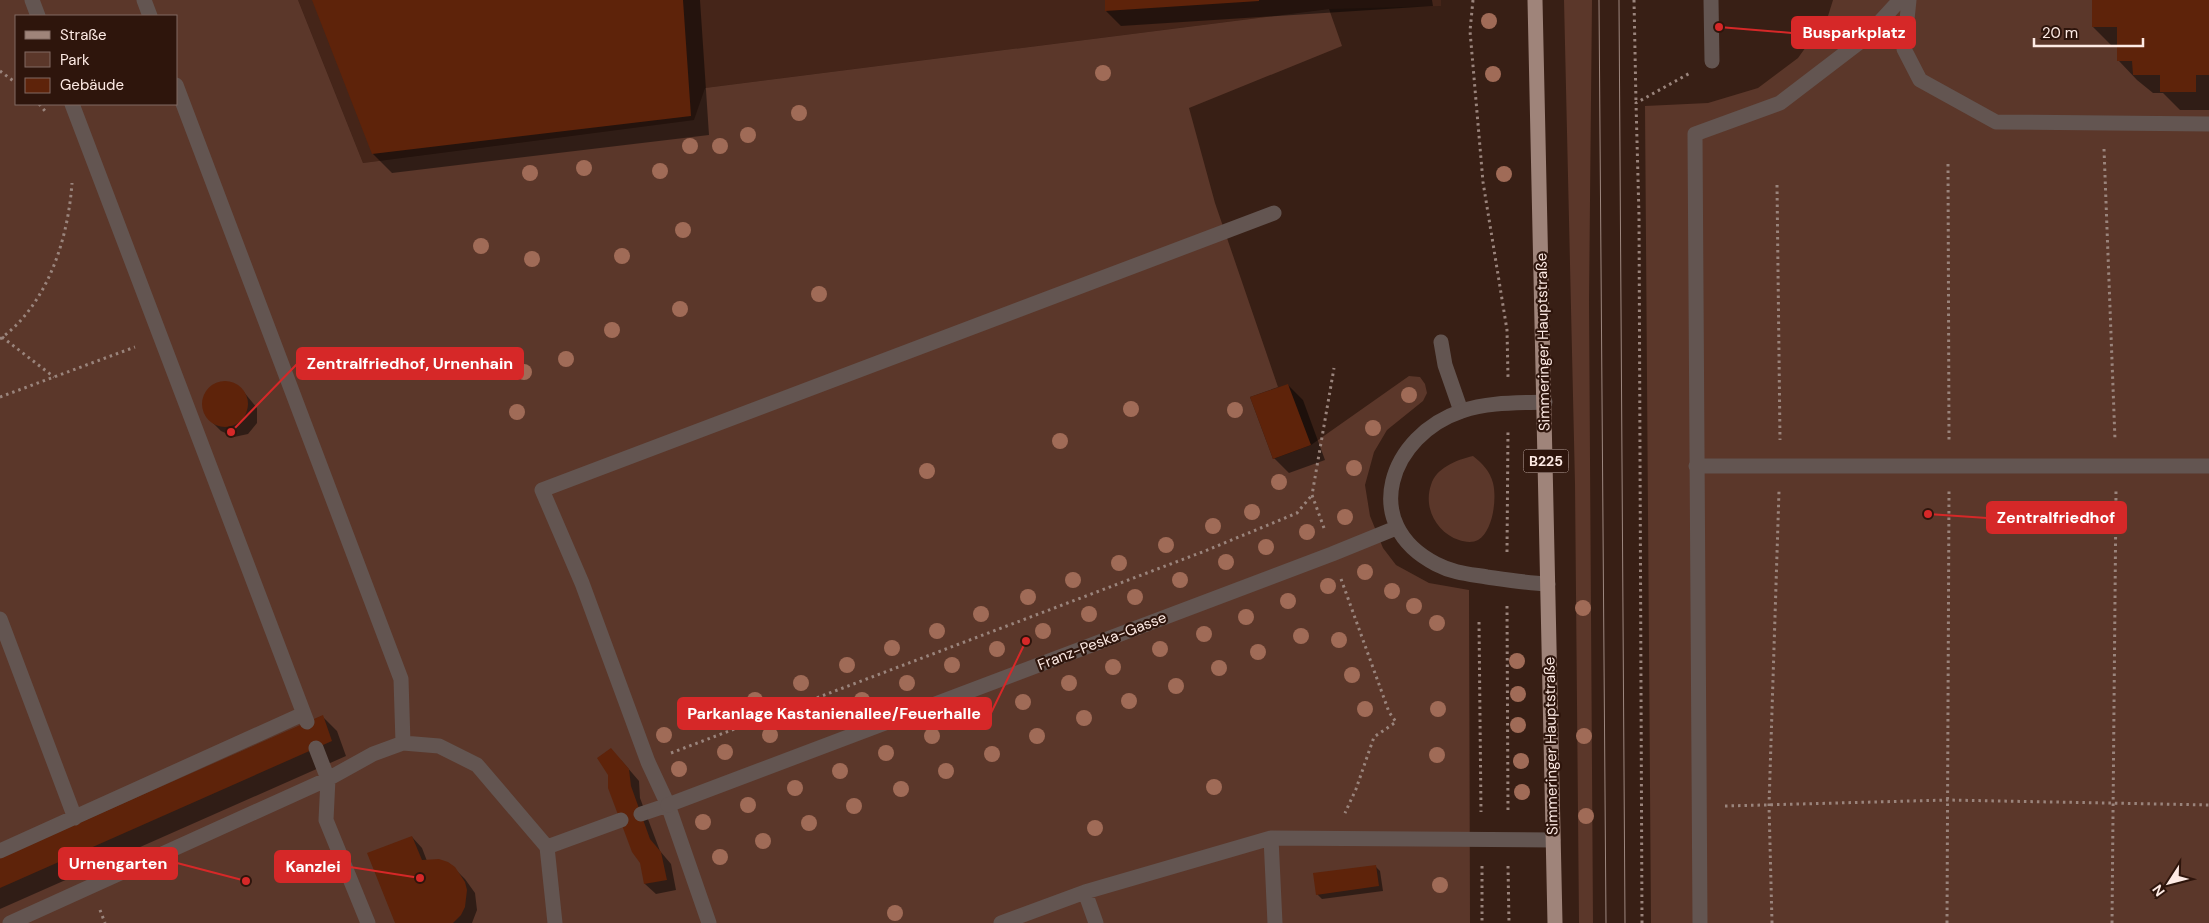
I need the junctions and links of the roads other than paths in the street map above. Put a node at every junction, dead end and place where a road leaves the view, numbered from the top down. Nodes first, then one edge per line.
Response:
1 (32, 0) edge
2 (144, 0) edge
3 (1535, 0) edge
4 (1711, 0) edge
5 (1900, 0) edge
6 (1909, 0) edge
7 (38, 15) edge
8 (150, 15) edge
9 (1712, 60) road end
10 (178, 90) edge
11 (72, 105) edge
12 (2209, 124) edge
13 (1274, 213) dead end
14 (1441, 342) dead end
15 (1544, 402) junction
16 (1461, 411) junction
17 (1696, 466) junction
18 (2209, 466) edge
19 (1396, 528) junction
20 (1548, 584) junction
21 (0, 619) edge
22 (404, 743) junction
23 (316, 748) dead end
24 (328, 779) junction
25 (668, 805) junction
26 (641, 814) dead end
27 (75, 818) junction
28 (621, 820) dead end
29 (1271, 838) junction
30 (1553, 840) junction
31 (548, 847) junction
32 (0, 851) edge
33 (1084, 892) junction
34 (10, 923) edge
35 (368, 923) edge
36 (555, 923) edge
37 (709, 923) edge
38 (1002, 923) edge
39 (1096, 923) edge
40 (1275, 923) edge
41 (1555, 923) edge
42 (1700, 923) edge

1 - 7 street
2 - 8 street
3 - 15 main road, Simmeringer Hauptstraße / B225
4 - 9 street
5 - 17 street
6 - 12 street
10 - 22 street
11 - 27 street
13 - 25 street
14 - 16 street
15 - 16 street
15 - 20 main road, Simmeringer Hauptstraße / B225
16 - 19 street
17 - 18 street
17 - 42 street
19 - 20 street
19 - 25 street, Franz-Peska-Gasse
20 - 30 main road, Simmeringer Hauptstraße / B225
21 - 27 street
22 - 24 street
22 - 31 street
23 - 24 street
24 - 34 street
24 - 35 street
25 - 26 street, Franz-Peska-Gasse
25 - 37 street
27 - 32 street
28 - 31 street
29 - 30 street
29 - 33 street
29 - 40 street
30 - 41 main road, Simmeringer Hauptstraße / B225
31 - 36 street
33 - 38 street
33 - 39 street

